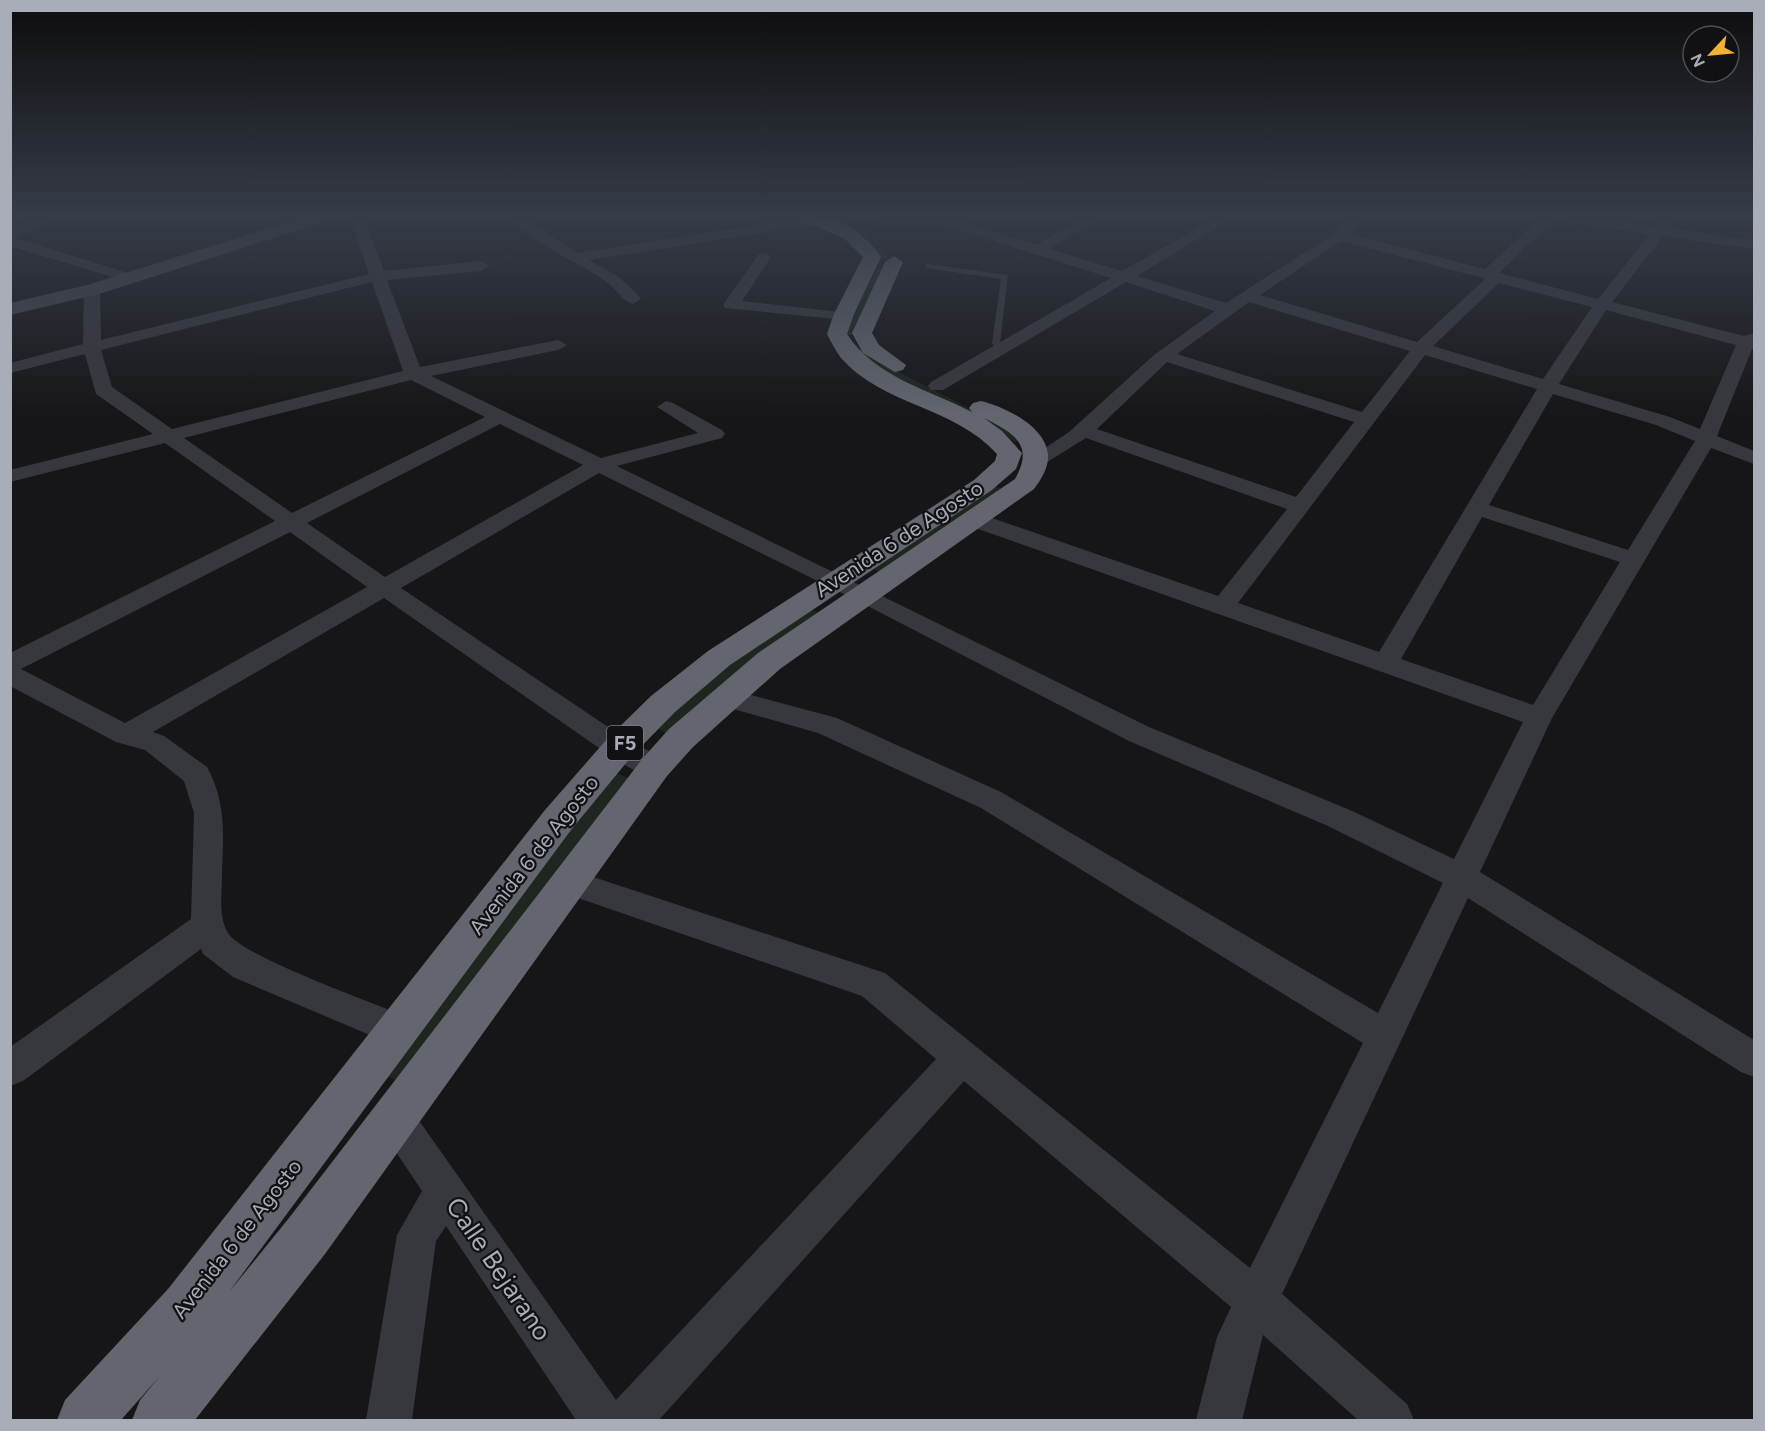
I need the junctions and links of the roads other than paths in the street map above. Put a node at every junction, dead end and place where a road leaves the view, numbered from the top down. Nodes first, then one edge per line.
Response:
1 (118, 282) edge
2 (355, 282) edge
3 (380, 282) edge
4 (616, 282) edge
5 (747, 282) edge
6 (877, 282) edge
7 (1004, 282) edge
8 (1119, 282) edge
9 (1138, 282) edge
10 (1271, 282) edge
11 (1486, 282) edge
12 (1515, 282) edge
13 (1619, 282) edge
14 (93, 290) junction
15 (1249, 297) junction
16 (633, 299) dead end
17 (1602, 304) junction
18 (10, 309) edge
19 (1230, 310) junction
20 (849, 334) junction
21 (1752, 341) edge
22 (558, 345) dead end
23 (92, 348) junction
24 (1421, 348) junction
25 (1000, 350) junction
26 (1166, 356) junction
27 (10, 368) edge
28 (413, 374) junction
29 (938, 386) junction
30 (1548, 386) junction
31 (666, 407) dead end
32 (500, 417) junction
33 (1366, 420) junction
34 (1084, 431) junction
35 (168, 436) junction
36 (1706, 439) junction
37 (1755, 458) edge
38 (598, 465) junction
39 (1014, 469) junction
40 (10, 476) edge
41 (1300, 506) junction
42 (1476, 508) junction
43 (975, 520) junction
44 (290, 522) junction
45 (1633, 560) junction
46 (385, 588) junction
47 (849, 588) junction
48 (1222, 606) junction
49 (10, 664) edge
50 (1385, 664) junction
51 (10, 675) edge
52 (725, 698) junction
53 (1539, 717) junction
54 (126, 735) junction
55 (620, 748) junction
56 (655, 767) junction
57 (1461, 877) junction
58 (568, 882) junction
59 (208, 925) junction
60 (398, 1030) junction
61 (1384, 1036) junction
62 (962, 1057) junction
63 (1755, 1060) edge
64 (10, 1069) edge
65 (395, 1118) junction
66 (445, 1191) junction
67 (1256, 1300) junction
68 (85, 1420) edge
69 (160, 1420) edge
70 (389, 1420) edge
71 (603, 1420) edge
72 (629, 1420) edge
73 (1219, 1420) edge
74 (1391, 1420) edge

1 - 14 street
2 - 23 street
3 - 28 street
4 - 16 street
5 - 20 street
6 - 20 highway
7 - 25 lane
8 - 25 street
9 - 19 street
10 - 15 street
11 - 24 street
12 - 17 street
13 - 17 street
14 - 18 street
14 - 23 street
15 - 19 street
15 - 24 street
17 - 21 street
17 - 30 street
19 - 26 street
20 - 29 highway
20 - 39 highway
21 - 36 street
22 - 28 street
23 - 27 street
23 - 35 street
24 - 30 street
24 - 33 street
25 - 29 street
26 - 33 street
26 - 34 street
28 - 32 street
28 - 35 street
29 - 39 highway
30 - 36 street
30 - 42 street
31 - 38 street
32 - 38 street
32 - 44 street
33 - 41 street
34 - 39 street
34 - 41 street
35 - 40 street
35 - 44 street
36 - 37 street
36 - 45 street
38 - 46 street
38 - 47 street
39 - 43 highway, Avenida 6 de Agosto / F5
39 - 47 highway, Avenida 6 de Agosto / F5
41 - 48 street
42 - 45 street
42 - 50 street
43 - 47 highway, Avenida 6 de Agosto / F5
43 - 48 street
44 - 46 street
44 - 49 street
45 - 53 street
46 - 54 street
46 - 55 street
47 - 52 highway, Avenida 6 de Agosto / F5
47 - 55 highway, Avenida 6 de Agosto / F5
47 - 57 street
48 - 50 street
50 - 53 street
51 - 54 street
52 - 56 highway, Avenida 6 de Agosto / F5
52 - 61 street
53 - 57 street
54 - 59 street
55 - 56 street
55 - 60 highway, Avenida 6 de Agosto / F5
56 - 58 highway, Avenida 6 de Agosto / F5
57 - 61 street
57 - 63 street
58 - 62 street
58 - 65 highway, Avenida 6 de Agosto / F5
59 - 60 street
59 - 64 street
60 - 68 highway, Avenida 6 de Agosto / F5
61 - 67 street
62 - 67 street
62 - 72 street
65 - 66 street, Calle Bejarano
65 - 69 highway, Avenida 6 de Agosto / F5
66 - 70 street
66 - 71 street, Calle Bejarano
67 - 73 street
67 - 74 street

